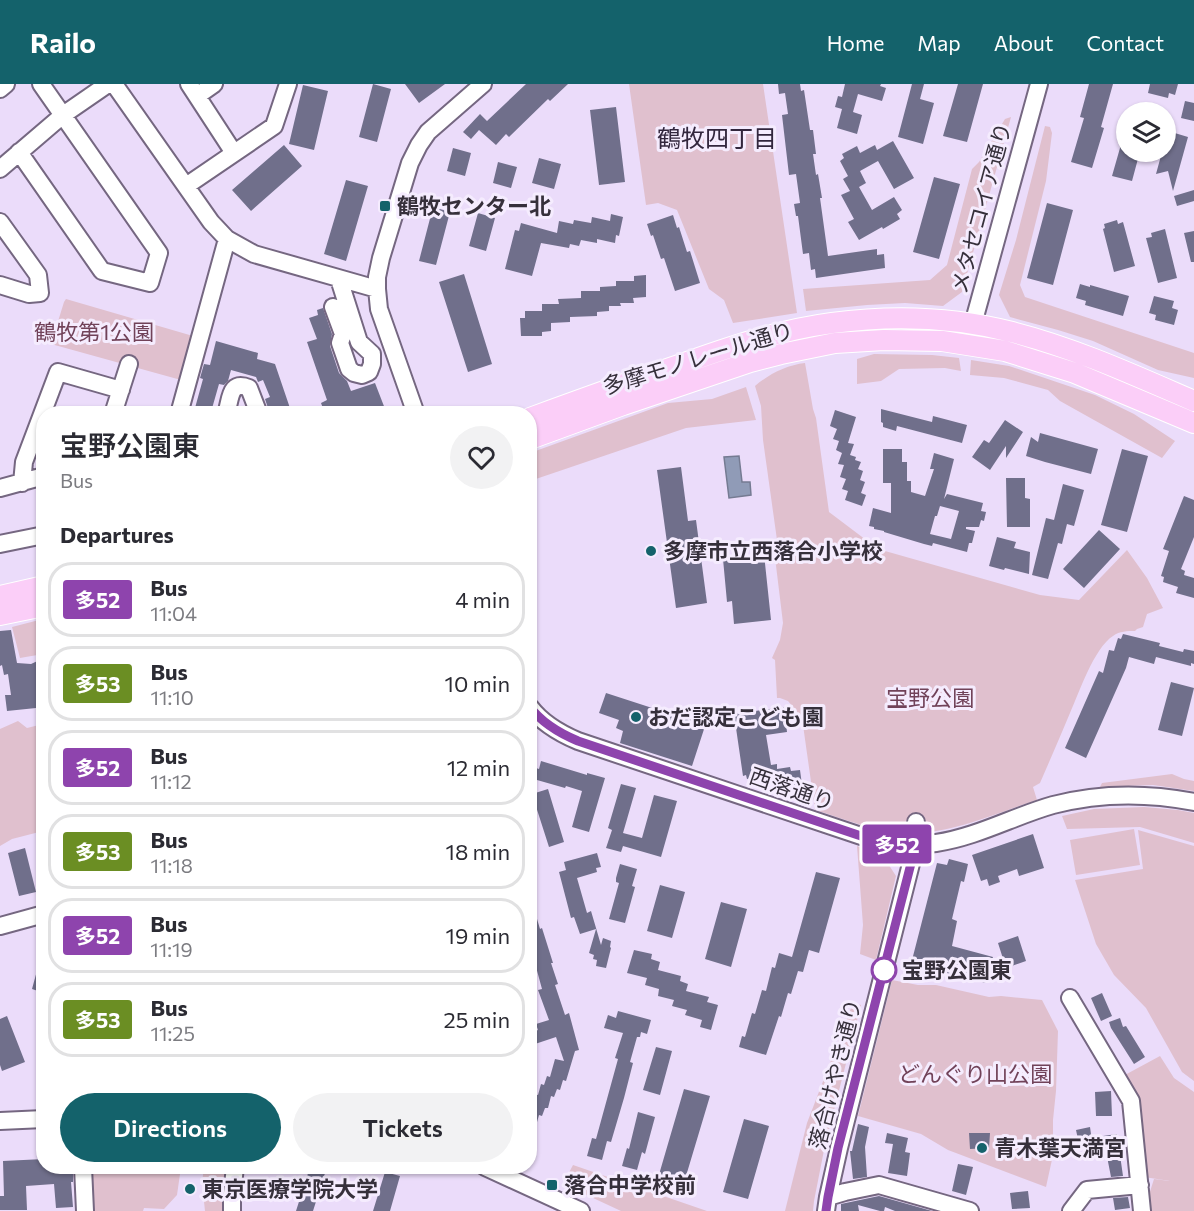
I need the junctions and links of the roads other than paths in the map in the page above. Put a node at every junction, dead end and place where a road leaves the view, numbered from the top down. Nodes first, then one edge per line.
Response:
1 (6, 84) edge
2 (41, 84) edge
3 (108, 84) edge
4 (114, 84) edge
5 (214, 84) edge
6 (288, 84) edge
7 (483, 84) edge
8 (1039, 84) edge
9 (0, 89) edge
10 (193, 90) edge
11 (63, 115) junction
12 (19, 152) junction
13 (234, 153) junction
14 (0, 169) edge
15 (186, 186) junction
16 (0, 222) edge
17 (227, 239) junction
18 (339, 279) junction
19 (0, 285) edge
20 (377, 289) junction
21 (333, 307) dead end
22 (972, 324) junction
23 (968, 344) junction
24 (129, 364) dead end
25 (121, 390) junction
26 (1194, 401) edge
27 (45, 406) edge
28 (115, 406) edge
29 (182, 406) edge
30 (229, 406) edge
31 (256, 406) edge
32 (414, 406) edge
33 (537, 416) edge
34 (1194, 423) edge
35 (36, 429) edge
36 (537, 436) edge
37 (36, 479) edge
38 (22, 483) junction
39 (0, 488) edge
40 (36, 537) edge
41 (0, 544) edge
42 (36, 588) edge
43 (0, 596) edge
44 (36, 608) edge
45 (0, 615) edge
46 (537, 717) edge
47 (1194, 802) edge
48 (916, 822) dead end
49 (916, 844) junction
50 (36, 916) edge
51 (0, 926) edge
52 (1070, 998) dead end
53 (36, 1119) edge
54 (0, 1121) edge
55 (83, 1174) edge
56 (234, 1174) edge
57 (500, 1174) edge
58 (1140, 1185) junction
59 (827, 1204) edge
60 (85, 1211) edge
61 (232, 1211) edge
62 (581, 1211) edge
63 (970, 1211) edge
64 (1071, 1211) edge
65 (1142, 1211) edge

1 - 9 street
2 - 11 street
3 - 11 street
4 - 15 street
5 - 10 street
6 - 13 street
7 - 20 street
8 - 22 street, メタセコイア通り
10 - 13 street
11 - 12 street
11 - 12 street
12 - 14 street
13 - 15 street
15 - 17 street
16 - 19 street
17 - 18 street
17 - 29 street
18 - 20 street
18 - 21 street
20 - 32 street
22 - 23 street, メタセコイア通り
22 - 26 main road, 多摩モノレール通り
22 - 33 main road, 多摩モノレール通り
23 - 34 main road, 多摩モノレール通り
23 - 36 main road, 多摩モノレール通り
24 - 25 street
25 - 27 street
25 - 28 street
30 - 31 street
35 - 38 street
37 - 38 street
38 - 39 street
40 - 41 street
42 - 43 main road
44 - 45 main road
46 - 49 street, 西落通り
47 - 49 street, 西落通り
48 - 49 street, 落合けやき通り
49 - 59 street, 落合けやき通り
50 - 51 street
52 - 58 street
53 - 54 street
55 - 60 street
56 - 61 street
57 - 62 street
58 - 64 street
58 - 65 street
59 - 63 street

